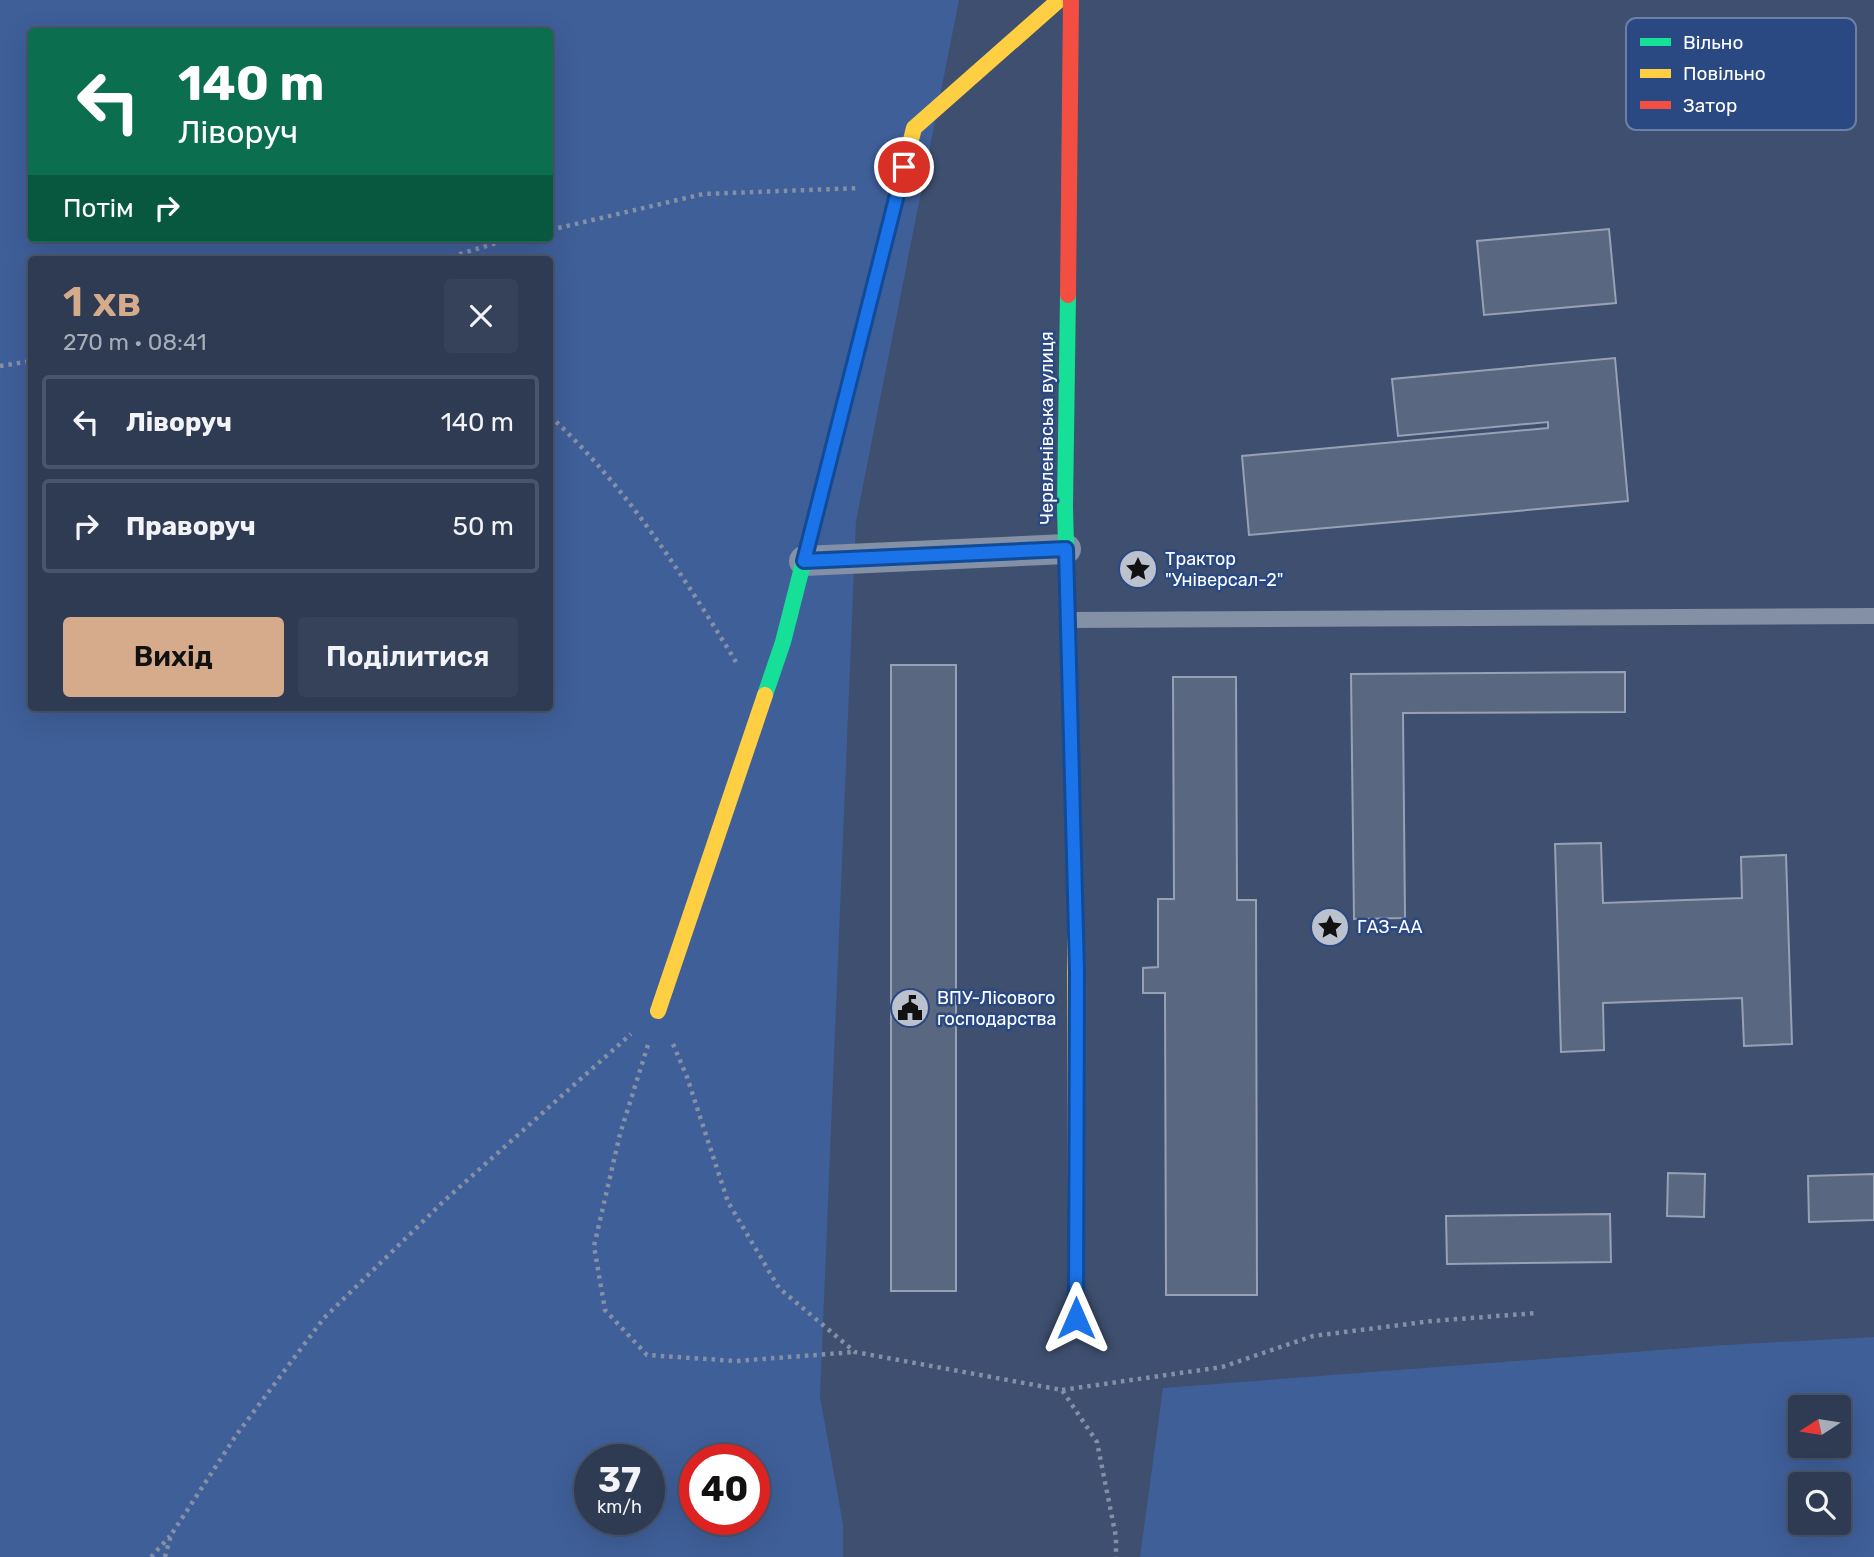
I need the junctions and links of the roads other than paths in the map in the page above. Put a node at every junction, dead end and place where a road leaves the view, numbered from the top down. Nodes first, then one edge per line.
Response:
1 (1059, 0) edge
2 (1071, 0) edge
3 (1066, 549) junction
4 (804, 561) junction
5 (1874, 616) edge
6 (1068, 620) junction
7 (658, 1011) road end
8 (1076, 1318) dead end

1 - 4 street
2 - 3 street, Червленівська вулиця
3 - 4 street
3 - 6 street, Червленівська вулиця
4 - 7 street
5 - 6 lane
6 - 8 street, Червленівська вулиця

